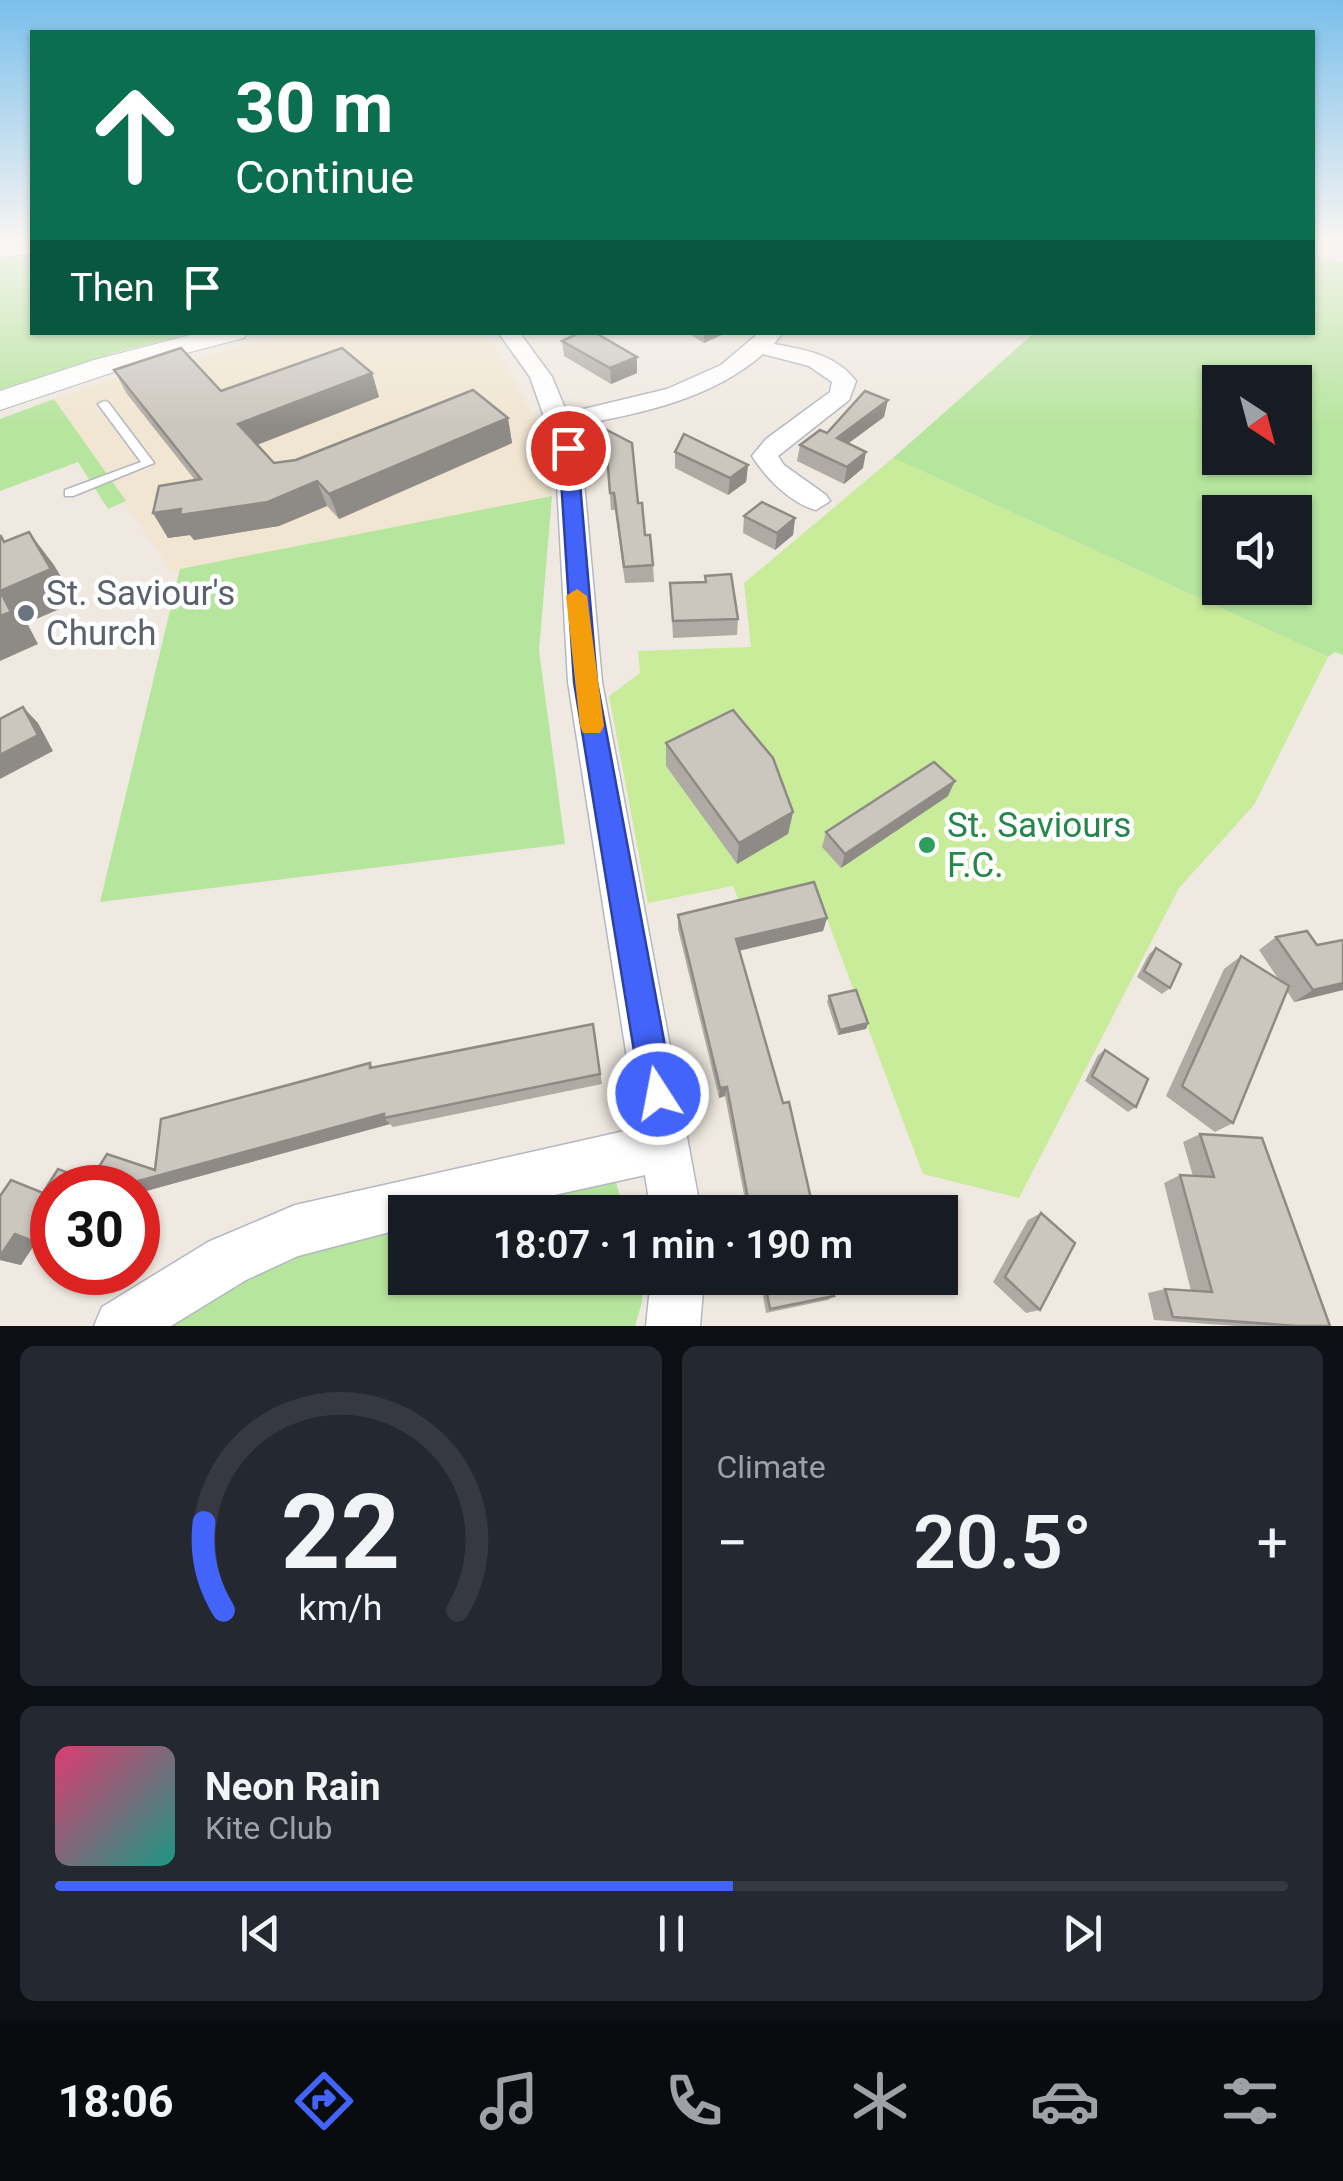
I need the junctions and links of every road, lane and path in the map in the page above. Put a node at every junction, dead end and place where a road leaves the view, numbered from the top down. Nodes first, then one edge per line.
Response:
1 (223, 335) edge
2 (510, 335) edge
3 (766, 340) edge
4 (0, 401) edge
5 (104, 404) dead end
6 (561, 421) junction
7 (69, 493) dead end
8 (816, 501) dead end
9 (667, 1146) junction
10 (674, 1195) edge
11 (676, 1295) edge
12 (121, 1326) edge
13 (673, 1326) edge

1 - 4 street
2 - 6 street
3 - 6 street
3 - 8 street
5 - 7 lane
6 - 9 street
9 - 10 street
9 - 12 street
11 - 13 street

